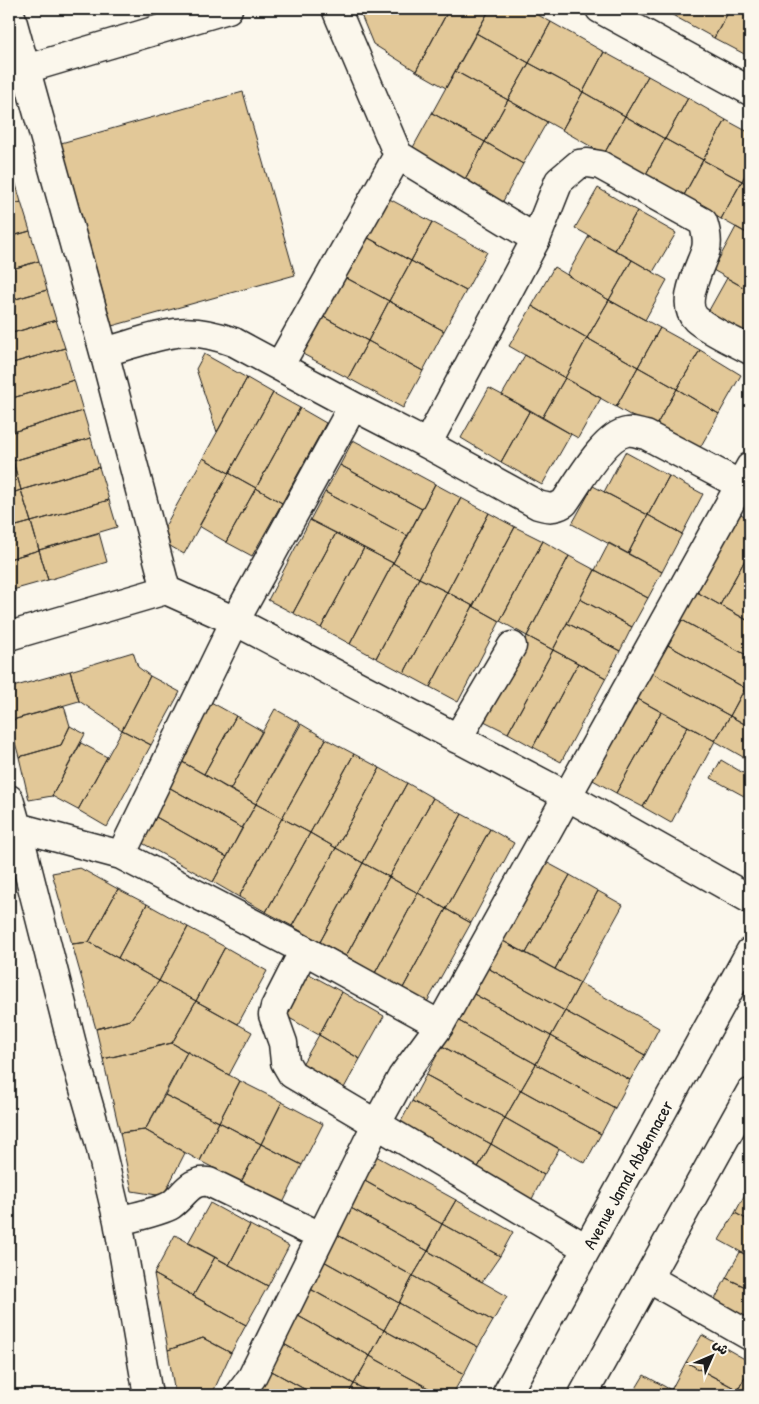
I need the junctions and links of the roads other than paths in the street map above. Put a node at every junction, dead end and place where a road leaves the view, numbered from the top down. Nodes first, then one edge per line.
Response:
1 (9, 9) edge
2 (228, 9) edge
3 (336, 9) edge
4 (600, 9) edge
5 (17, 71) edge
6 (750, 91) edge
7 (398, 155) junction
8 (536, 239) junction
9 (750, 350) edge
10 (104, 352) junction
11 (280, 365) junction
12 (353, 406) junction
13 (427, 444) junction
14 (747, 481) edge
15 (166, 590) junction
16 (235, 621) junction
17 (9, 636) edge
18 (512, 646) dead end
19 (457, 738) junction
20 (567, 796) junction
21 (9, 799) edge
22 (17, 827) junction
23 (120, 855) junction
24 (750, 899) edge
25 (304, 950) junction
26 (750, 952) edge
27 (440, 1025) junction
28 (750, 1093) edge
29 (377, 1123) junction
30 (118, 1221) junction
31 (320, 1236) junction
32 (586, 1248) junction
33 (648, 1278) junction
34 (750, 1336) edge
35 (148, 1395) edge
36 (240, 1395) edge
37 (506, 1395) edge
38 (583, 1395) edge

1 - 5 street
2 - 5 street
3 - 7 street
4 - 6 street
5 - 10 street
7 - 8 street
7 - 11 street
8 - 9 street
8 - 13 street
10 - 11 street
10 - 15 street
11 - 12 street
12 - 13 street
12 - 16 street
13 - 14 street
14 - 20 street
15 - 16 street
15 - 17 street
16 - 19 street
16 - 23 street
18 - 19 street
19 - 20 street
20 - 24 street
20 - 27 street
21 - 22 street
22 - 23 street
22 - 30 street
23 - 25 street
25 - 27 street
25 - 29 street
26 - 32 street, Avenue Jamal Abdennacer
27 - 29 street
28 - 33 street
29 - 31 street
29 - 32 street
30 - 31 street
30 - 35 street
31 - 36 street
32 - 37 street, Avenue Jamal Abdennacer
33 - 34 street
33 - 38 street

